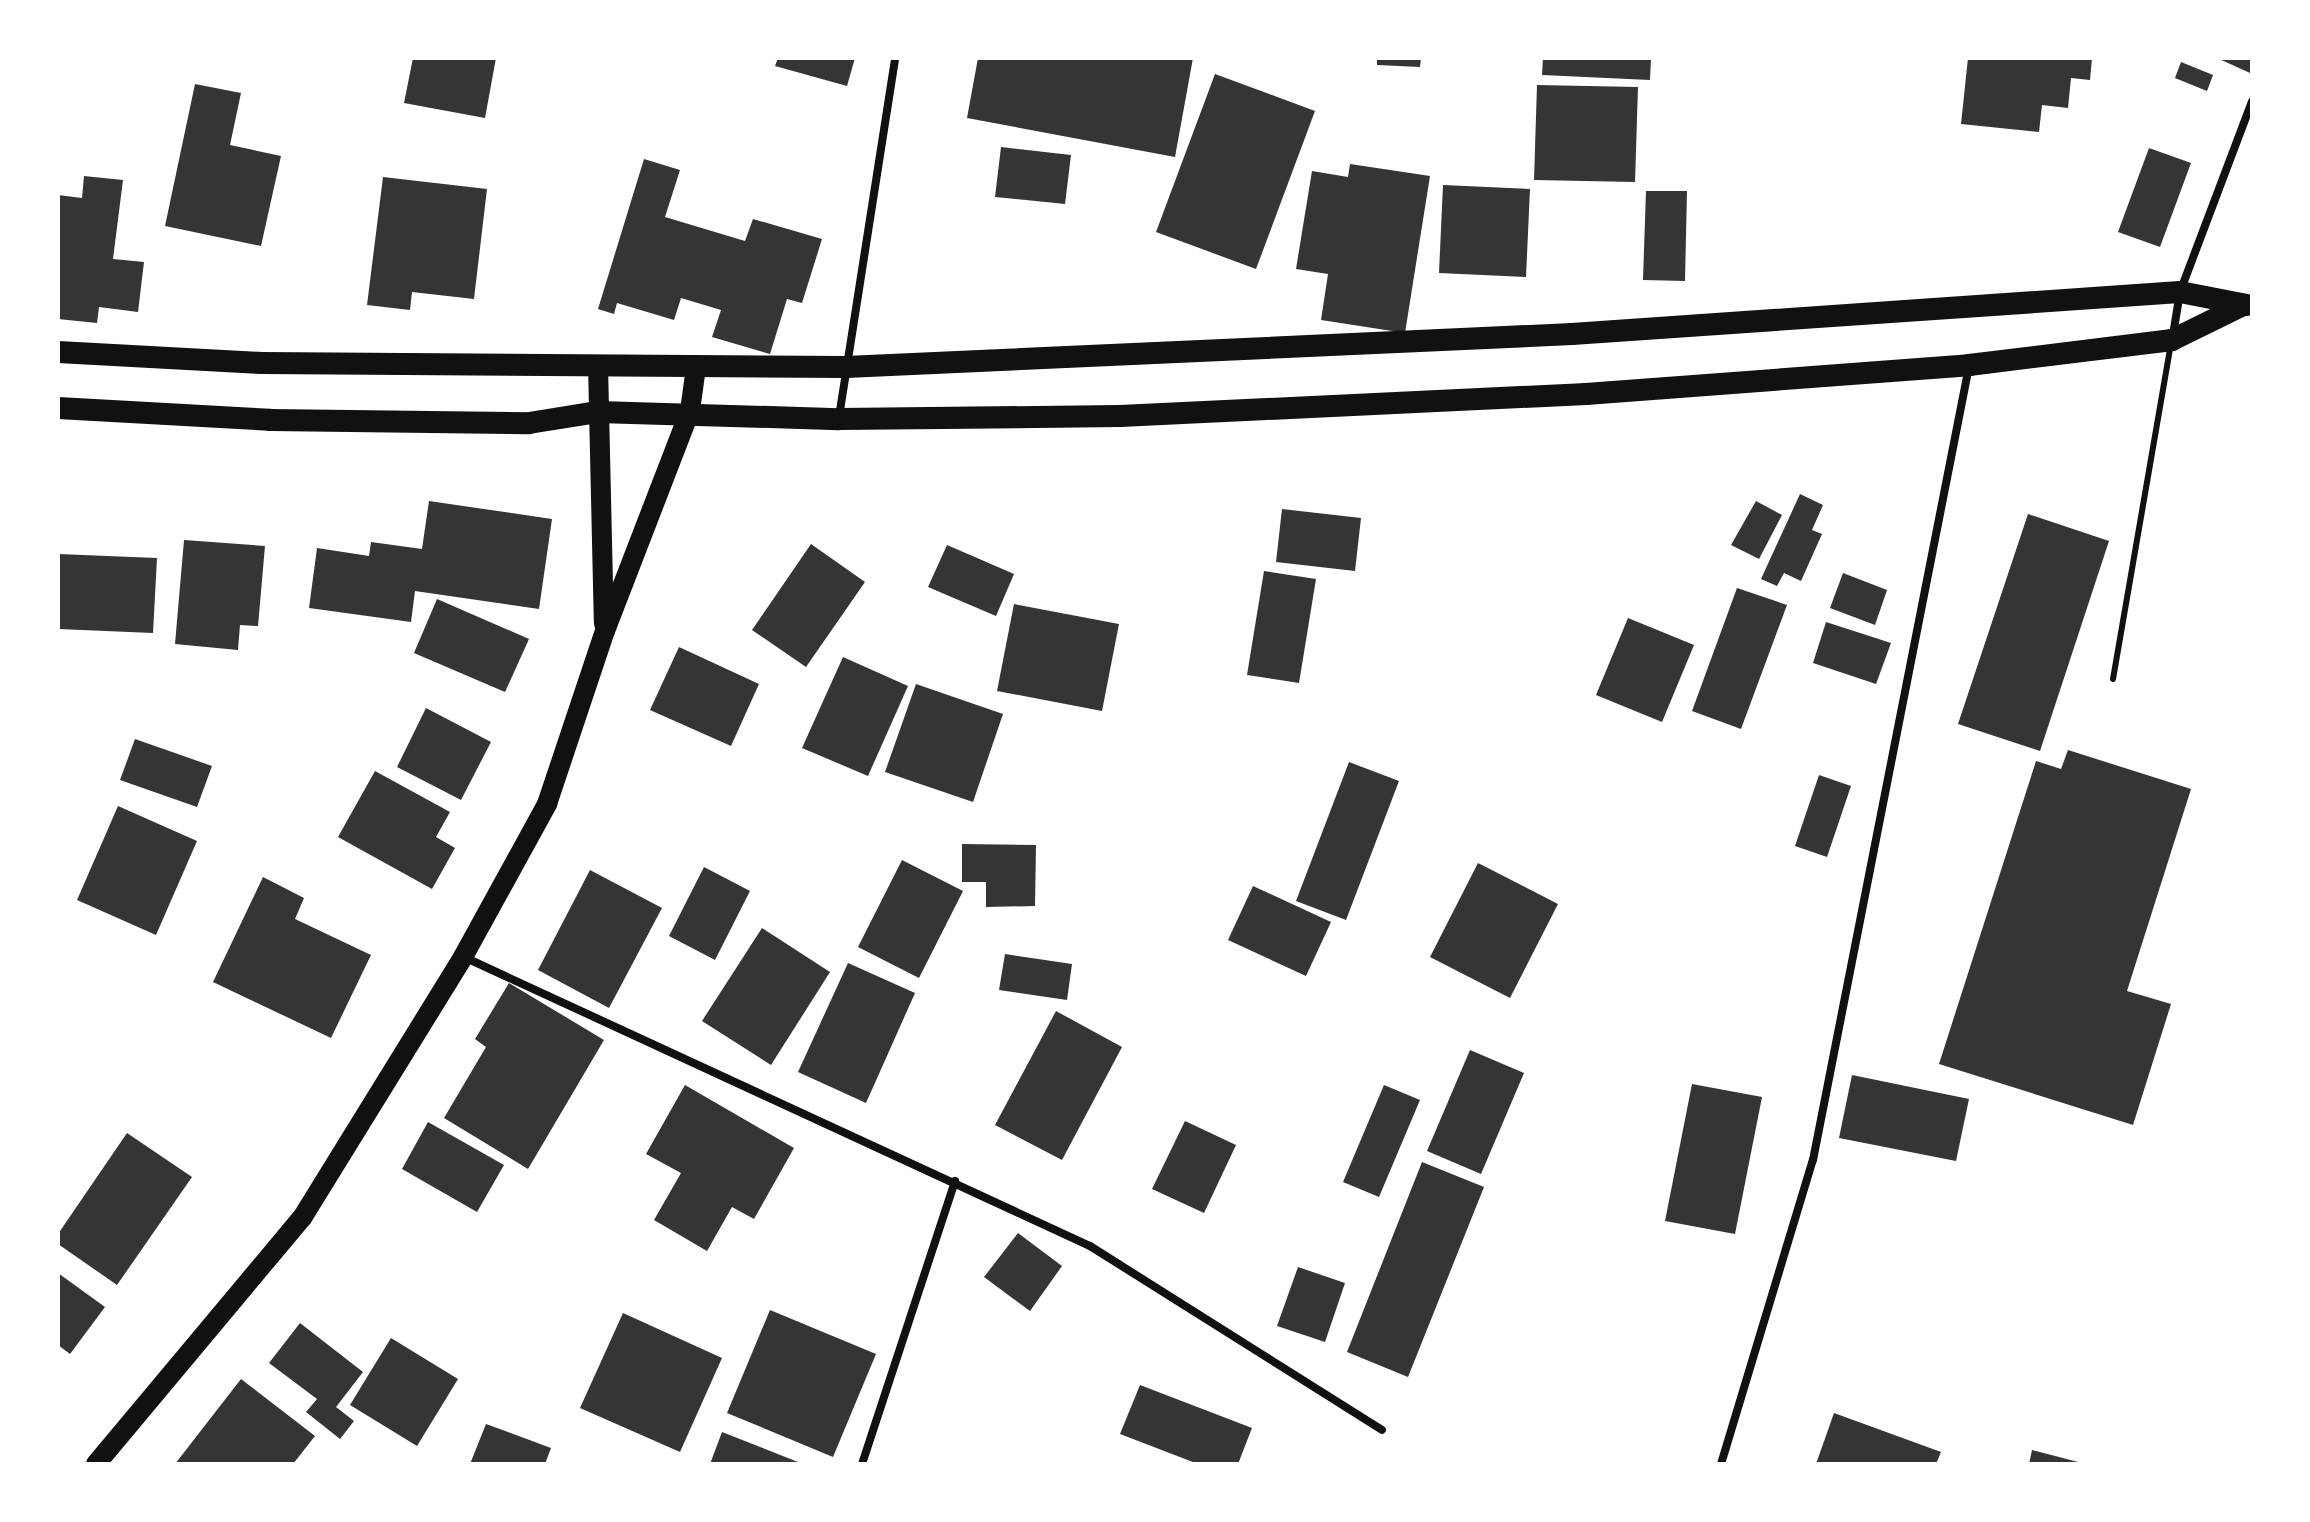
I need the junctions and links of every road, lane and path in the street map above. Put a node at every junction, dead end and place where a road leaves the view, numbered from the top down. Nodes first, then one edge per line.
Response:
1 (895, 58) edge
2 (2252, 101) edge
3 (2180, 292) junction
4 (2248, 305) edge
5 (2172, 340) junction
6 (58, 352) edge
7 (598, 365) junction
8 (1969, 365) junction
9 (696, 367) junction
10 (846, 367) junction
11 (58, 408) edge
12 (690, 411) junction
13 (598, 412) junction
14 (839, 419) junction
15 (605, 631) junction
16 (2113, 679) dead end
17 (463, 957) junction
18 (955, 1181) junction
19 (1382, 1430) dead end
20 (96, 1464) edge
21 (862, 1464) edge
22 (1721, 1464) edge

1 - 10 street
2 - 3 street
3 - 4 highway
3 - 5 street
3 - 10 highway
4 - 5 highway
5 - 8 highway
5 - 16 lane
6 - 7 highway
7 - 9 highway
7 - 13 main road
8 - 14 highway
8 - 22 street
9 - 10 highway
9 - 12 main road
10 - 14 street
11 - 13 highway
12 - 13 highway
12 - 14 highway
12 - 15 main road
13 - 15 main road
15 - 17 main road
17 - 18 street
17 - 20 main road
18 - 19 street
18 - 21 street

